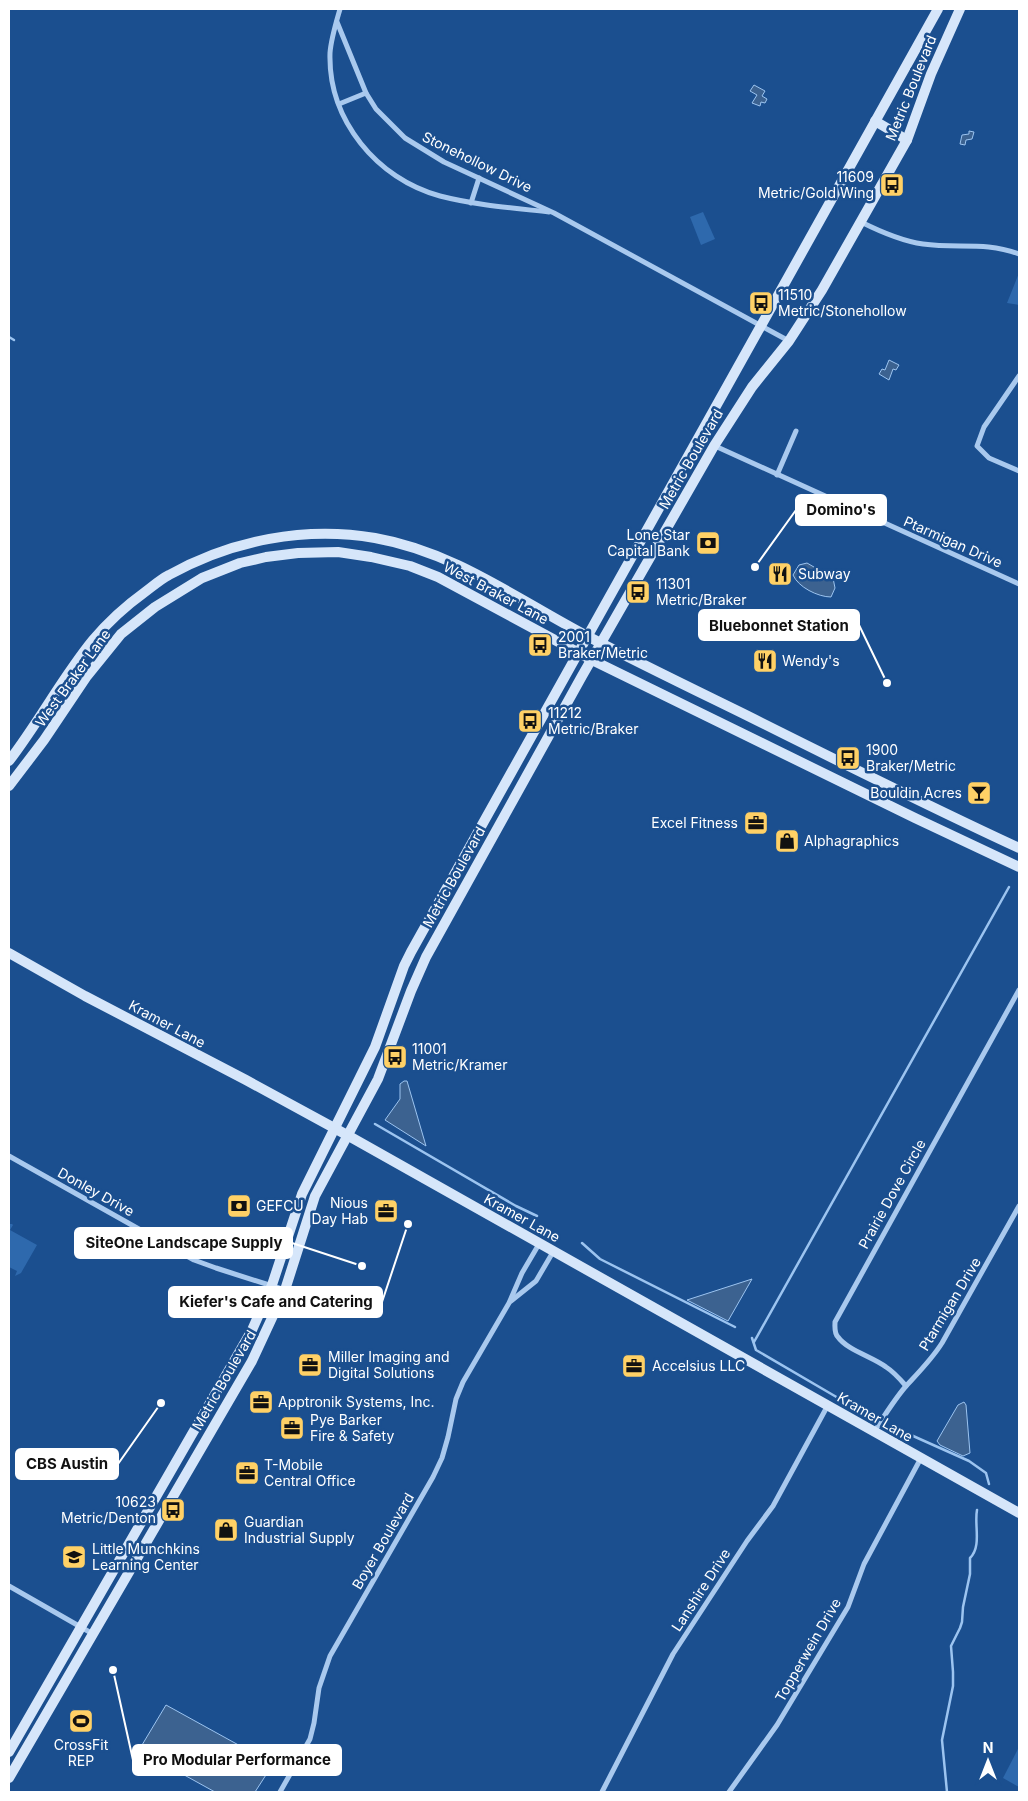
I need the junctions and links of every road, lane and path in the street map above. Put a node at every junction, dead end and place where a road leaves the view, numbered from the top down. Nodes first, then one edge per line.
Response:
1 (340, 9) edge
2 (938, 9) edge
3 (960, 9) edge
4 (337, 22) junction
5 (366, 93) junction
6 (339, 104) junction
7 (875, 121) junction
8 (906, 140) junction
9 (479, 178) junction
10 (470, 202) junction
11 (554, 212) junction
12 (861, 222) junction
13 (1019, 254) edge
14 (760, 324) junction
15 (789, 341) junction
16 (1019, 376) edge
17 (796, 431) dead end
18 (714, 446) junction
19 (1019, 471) edge
20 (777, 475) junction
21 (251, 542) junction
22 (232, 548) junction
23 (258, 559) junction
24 (238, 565) junction
25 (1019, 584) edge
26 (588, 636) junction
27 (602, 643) junction
28 (579, 653) junction
29 (592, 660) junction
30 (58, 689) junction
31 (73, 697) junction
32 (761, 722) junction
33 (750, 737) junction
34 (9, 761) edge
35 (9, 786) edge
36 (924, 804) junction
37 (915, 818) junction
38 (1019, 848) edge
39 (1019, 867) edge
40 (452, 880) junction
41 (464, 888) junction
42 (9, 953) edge
43 (1019, 990) edge
44 (334, 1129) junction
45 (347, 1135) junction
46 (9, 1156) edge
47 (1019, 1206) edge
48 (539, 1244) junction
49 (553, 1252) junction
50 (272, 1285) junction
51 (285, 1290) junction
52 (509, 1303) junction
53 (906, 1386) junction
54 (828, 1405) junction
55 (874, 1432) junction
56 (921, 1458) junction
57 (1019, 1513) edge
58 (9, 1586) edge
59 (81, 1627) junction
60 (93, 1634) junction
61 (9, 1752) edge
62 (9, 1778) edge
63 (280, 1792) edge
64 (602, 1792) edge
65 (728, 1792) edge

1 - 4 street, Stonehollow Drive
2 - 7 main road, Metric Boulevard
3 - 8 main road, Metric Boulevard
4 - 5 street, Stonehollow Drive
4 - 6 street, Stonehollow Drive
5 - 6 street
5 - 9 street, Stonehollow Drive
6 - 10 street, Stonehollow Drive
7 - 8 main road
7 - 14 main road, Metric Boulevard
8 - 12 main road, Metric Boulevard
9 - 10 street
9 - 11 street, Stonehollow Drive
10 - 11 street, Stonehollow Drive
11 - 14 street, Stonehollow Drive
12 - 13 street
12 - 15 main road, Metric Boulevard
14 - 15 street, Stonehollow Drive
14 - 26 main road, Metric Boulevard
15 - 18 main road, Metric Boulevard
16 - 19 street
17 - 20 street
18 - 20 street, Ptarmigan Drive
18 - 27 main road, Metric Boulevard
20 - 25 street, Ptarmigan Drive
21 - 22 main road, West Braker Lane
21 - 23 main road
21 - 26 main road, West Braker Lane
22 - 24 main road
22 - 30 main road, West Braker Lane
23 - 24 main road, West Braker Lane
23 - 28 main road, West Braker Lane
24 - 31 main road, West Braker Lane
26 - 27 main road, West Braker Lane
26 - 28 main road, Metric Boulevard
27 - 29 main road, Metric Boulevard
27 - 32 main road, West Braker Lane
28 - 29 main road, West Braker Lane
28 - 40 main road, Metric Boulevard
29 - 33 main road, West Braker Lane
29 - 41 main road, Metric Boulevard
30 - 31 main road
30 - 34 main road, West Braker Lane
31 - 35 main road, West Braker Lane
32 - 33 main road
32 - 36 main road, West Braker Lane
33 - 37 main road, West Braker Lane
36 - 37 main road
36 - 38 main road, West Braker Lane
37 - 39 main road, West Braker Lane
40 - 41 main road
40 - 44 main road, Metric Boulevard
41 - 45 main road, Metric Boulevard
42 - 44 main road, Kramer Lane
43 - 53 street, Prairie Dove Circle
44 - 45 main road, Kramer Lane
44 - 50 main road, Metric Boulevard
45 - 48 main road, Kramer Lane
45 - 51 main road, Metric Boulevard
46 - 50 street, Donley Drive
47 - 53 street, Ptarmigan Drive
48 - 49 main road, Kramer Lane
48 - 52 street, Boyer Boulevard
49 - 52 street, Boyer Boulevard
49 - 54 main road, Kramer Lane
50 - 51 street, Donley Drive
50 - 59 main road, Metric Boulevard
51 - 60 main road, Metric Boulevard
52 - 63 street, Boyer Boulevard
53 - 55 street, Ptarmigan Drive
54 - 55 main road, Kramer Lane
54 - 64 street, Lanshire Drive
55 - 56 main road, Kramer Lane
56 - 57 main road, Kramer Lane
56 - 65 street, Topperwein Drive
58 - 59 street
59 - 60 street
59 - 61 main road, Metric Boulevard
60 - 62 main road, Metric Boulevard

